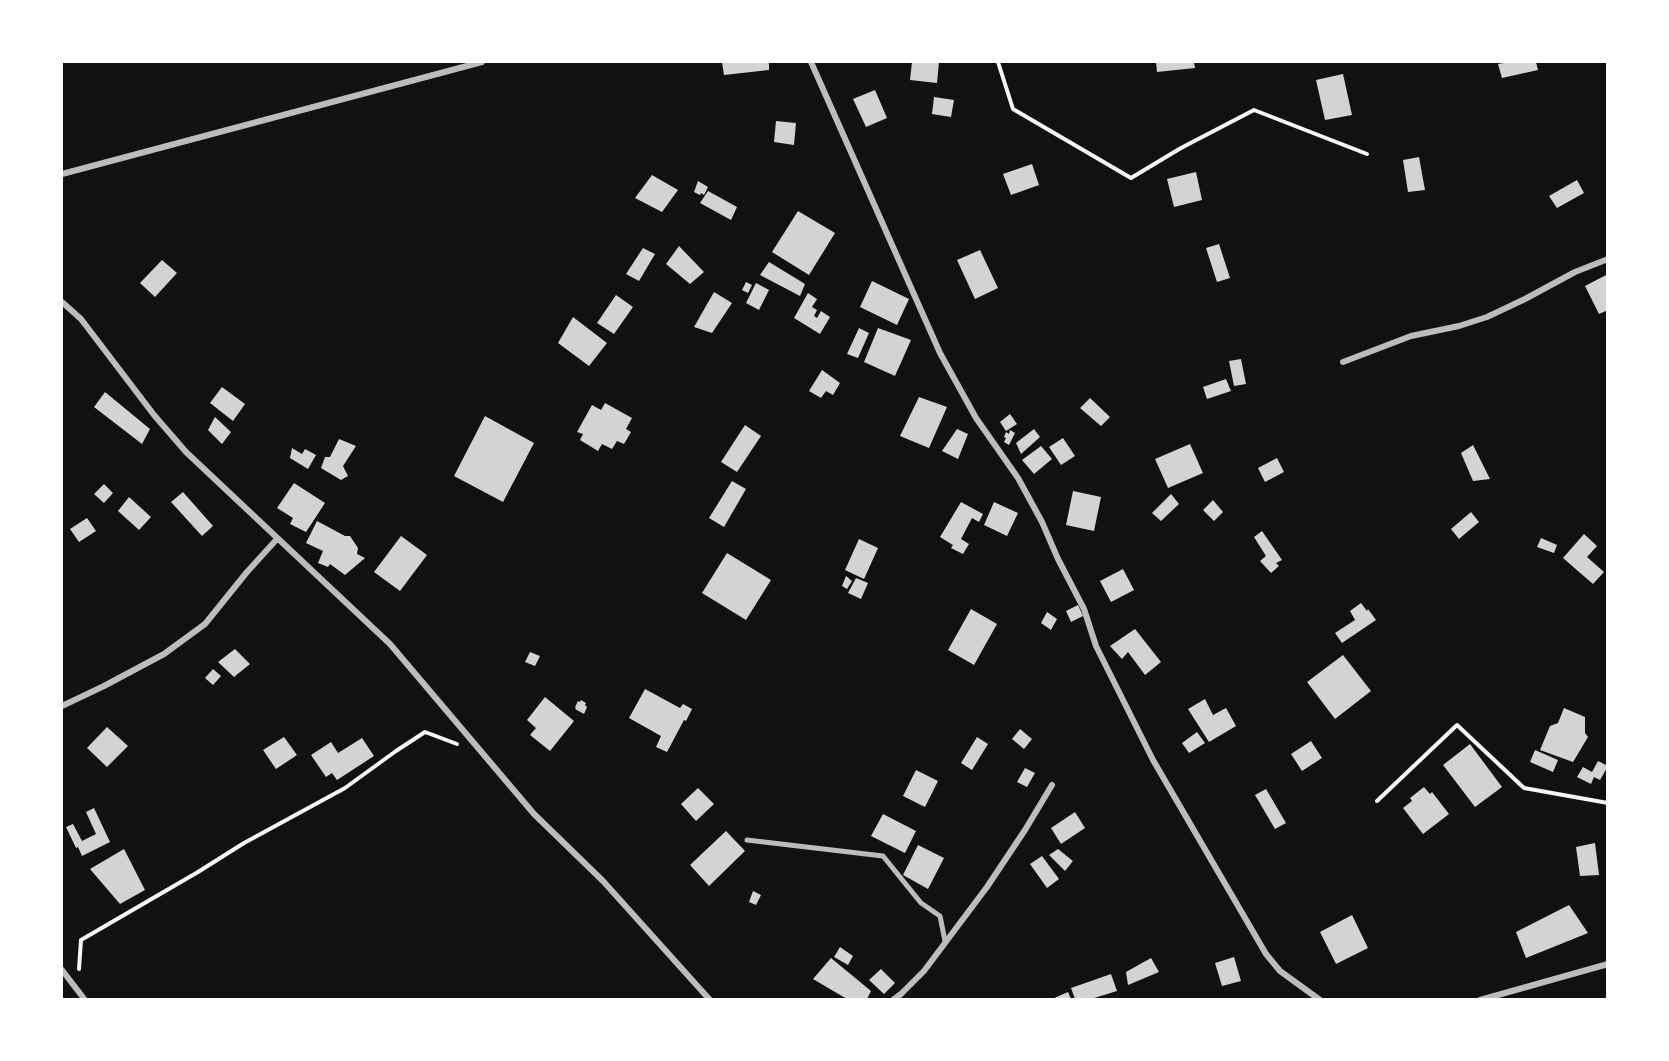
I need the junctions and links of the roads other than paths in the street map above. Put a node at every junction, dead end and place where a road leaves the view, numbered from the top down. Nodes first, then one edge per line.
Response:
1 (482, 62) edge
2 (811, 62) edge
3 (62, 174) edge
4 (1608, 259) edge
5 (62, 302) edge
6 (1343, 362) dead end
7 (278, 539) junction
8 (62, 706) edge
9 (1052, 785) dead end
10 (747, 840) dead end
11 (945, 941) junction
12 (1608, 964) edge
13 (62, 970) edge
14 (85, 999) edge
15 (710, 999) edge
16 (893, 999) edge
17 (1320, 999) edge
18 (1480, 999) edge

1 - 3 street
2 - 17 street
4 - 6 street
5 - 7 street
7 - 8 street
7 - 15 street
9 - 11 street
10 - 11 street
11 - 16 street
12 - 18 street
13 - 14 street

